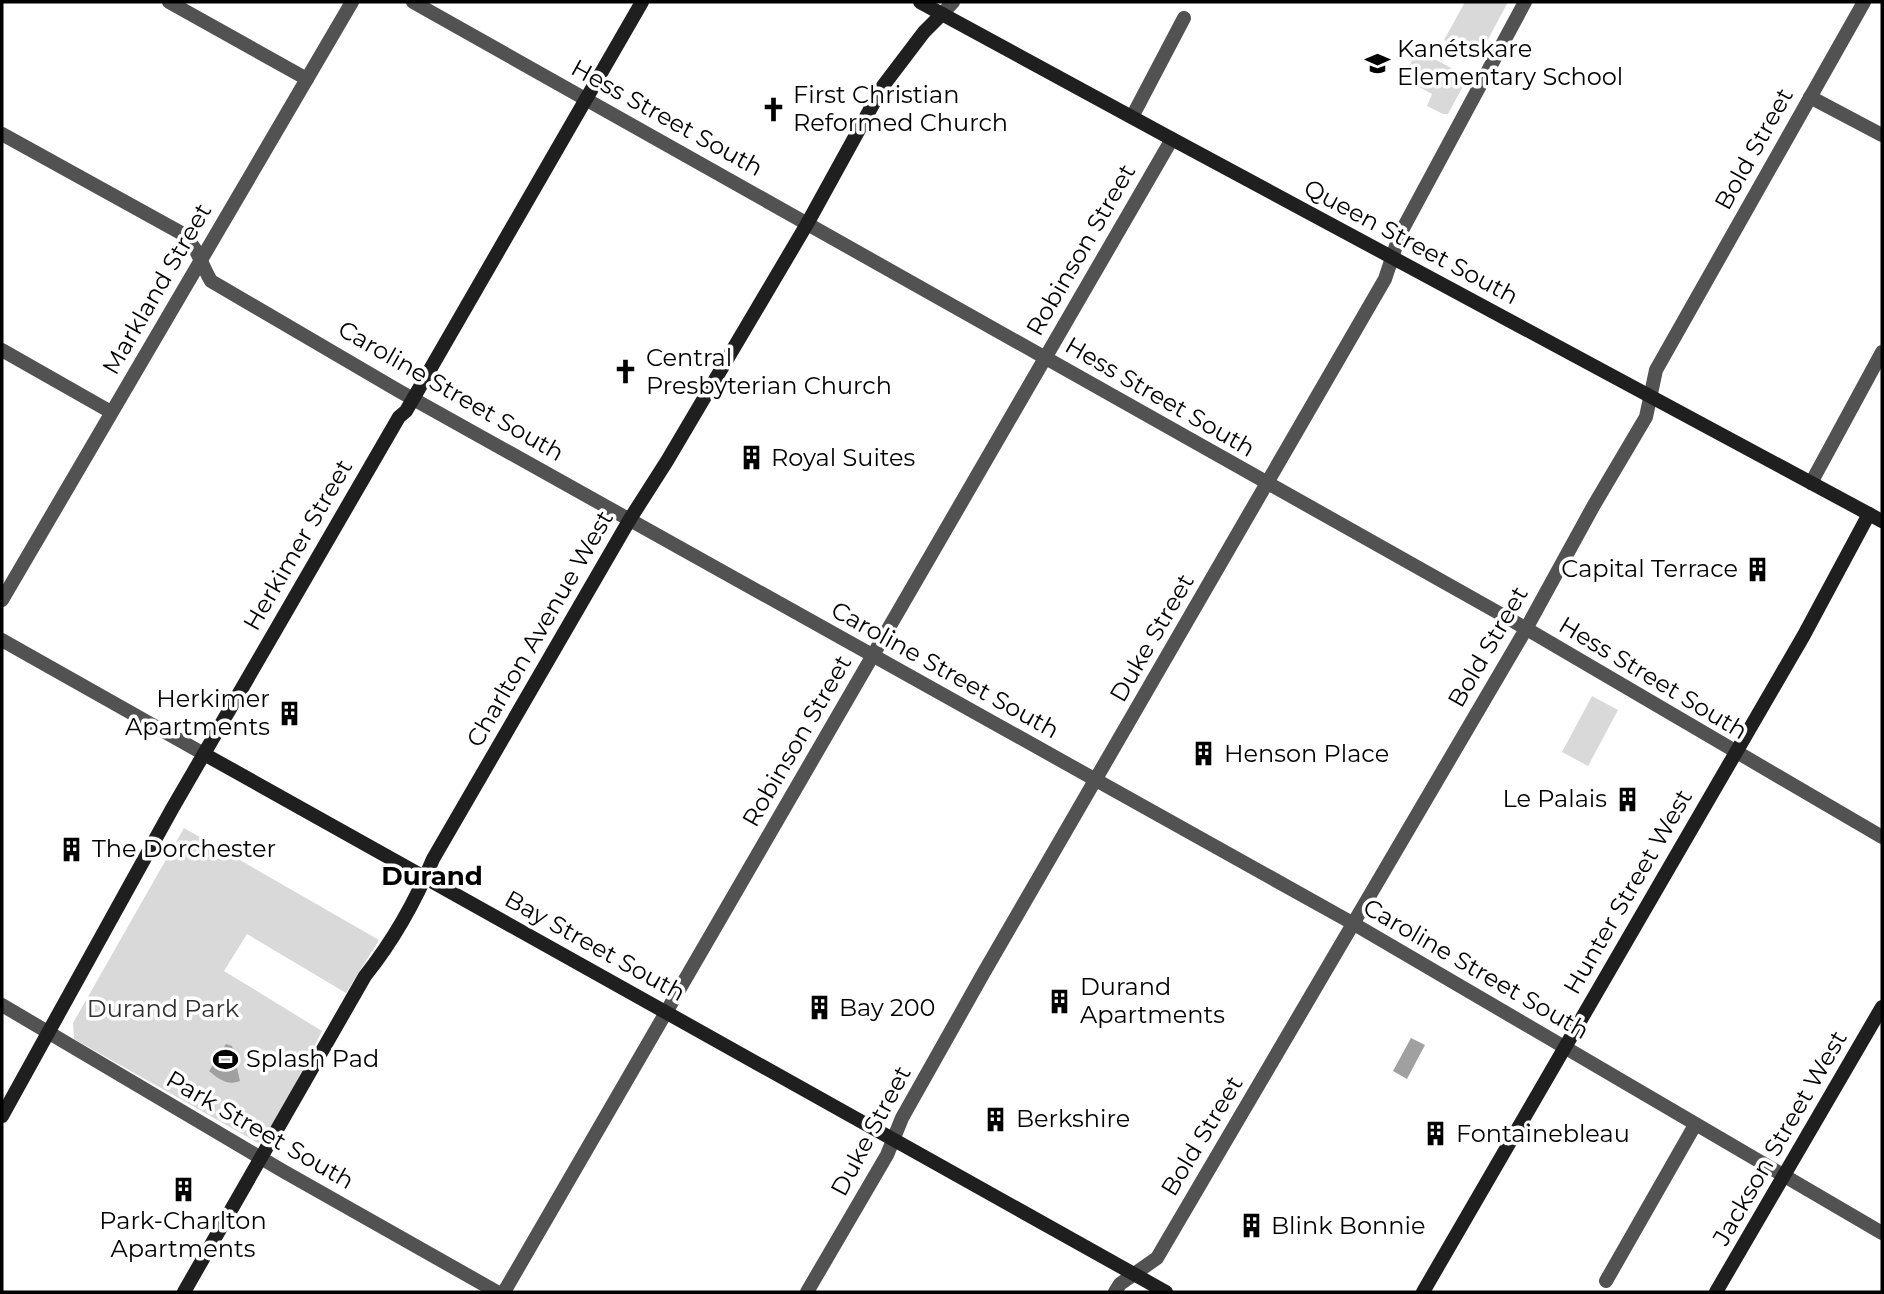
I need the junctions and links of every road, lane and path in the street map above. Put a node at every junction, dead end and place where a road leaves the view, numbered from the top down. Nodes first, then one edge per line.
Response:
1 (169, 2) edge
2 (352, 2) edge
3 (413, 2) edge
4 (642, 2) edge
5 (920, 2) edge
6 (953, 2) edge
7 (1525, 2) edge
8 (1864, 2) edge
9 (942, 14) junction
10 (1184, 18) dead end
11 (307, 79) junction
12 (1810, 97) junction
13 (585, 98) junction
14 (1132, 117) junction
15 (2, 134) edge
16 (1882, 135) edge
17 (1172, 139) junction
18 (807, 224) junction
19 (1392, 257) junction
20 (201, 258) junction
21 (2, 351) edge
22 (1882, 352) edge
23 (1045, 358) junction
24 (1651, 397) junction
25 (413, 399) junction
26 (111, 412) junction
27 (1811, 483) junction
28 (1267, 484) junction
29 (1869, 513) junction
30 (629, 519) junction
31 (1882, 521) edge
32 (2, 600) edge
33 (1526, 629) junction
34 (2, 640) edge
35 (872, 655) junction
36 (1735, 752) junction
37 (204, 754) junction
38 (1096, 780) junction
39 (1882, 837) edge
40 (426, 878) junction
41 (1353, 924) junction
42 (2, 1005) edge
43 (1882, 1007) edge
44 (666, 1013) junction
45 (47, 1031) junction
46 (1564, 1046) junction
47 (2, 1116) edge
48 (1695, 1125) junction
49 (894, 1139) junction
50 (262, 1158) junction
51 (1785, 1175) junction
52 (1882, 1233) edge
53 (1134, 1274) junction
54 (1606, 1281) dead end
55 (184, 1292) edge
56 (497, 1292) edge
57 (504, 1292) edge
58 (807, 1292) edge
59 (1115, 1292) edge
60 (1166, 1292) edge
61 (1423, 1292) edge
62 (1717, 1292) edge

1 - 11 street
2 - 11 street, Markland Street
3 - 13 street, Hess Street South
4 - 13 street, Herkimer Street
5 - 9 street, Queen Street South
6 - 9 street, Charlton Avenue West
7 - 19 street, Duke Street
8 - 12 street, Bold Street
9 - 14 street, Queen Street South
9 - 18 street, Charlton Avenue West
10 - 14 street
11 - 20 street, Markland Street
12 - 16 street
12 - 24 street, Bold Street
13 - 18 street, Hess Street South
13 - 25 street, Herkimer Street
14 - 17 street, Queen Street South
15 - 20 street, Caroline Street South
17 - 19 street, Queen Street South
17 - 23 street, Robinson Street
18 - 23 street, Hess Street South
18 - 30 street, Charlton Avenue West
19 - 24 street, Queen Street South
19 - 28 street, Duke Street
20 - 25 street, Caroline Street South
20 - 26 street, Markland Street
21 - 26 street
22 - 27 street
23 - 28 street, Hess Street South
23 - 35 street, Robinson Street
24 - 27 street, Queen Street South
24 - 33 street, Bold Street
25 - 30 street, Caroline Street South
25 - 37 street, Herkimer Street
26 - 32 street, Markland Street
27 - 29 street, Queen Street South
28 - 33 street, Hess Street South
28 - 38 street, Duke Street
29 - 31 street, Queen Street South
29 - 36 street, Hunter Street West
30 - 35 street, Caroline Street South
30 - 40 street, Charlton Avenue West
33 - 36 street, Hess Street South
33 - 41 street, Bold Street
34 - 37 street, Bay Street South
35 - 38 street, Caroline Street South
35 - 44 street, Robinson Street
36 - 39 street, Hess Street South
36 - 46 street, Hunter Street West
37 - 40 street, Bay Street South
37 - 45 street, Herkimer Street
38 - 41 street, Caroline Street South
38 - 49 street, Duke Street
40 - 44 street, Bay Street South
40 - 50 street, Charlton Avenue West
41 - 46 street, Caroline Street South
41 - 53 street, Bold Street
42 - 45 street, Park Street South
43 - 51 street, Jackson Street West
44 - 49 street, Bay Street South
44 - 57 street, Robinson Street
45 - 47 street, Herkimer Street
45 - 50 street, Park Street South
46 - 48 street, Caroline Street South
46 - 61 street, Hunter Street West
48 - 51 street, Caroline Street South
48 - 54 street
49 - 53 street, Bay Street South
49 - 58 street, Duke Street
50 - 55 street, Charlton Avenue West
50 - 56 street, Park Street South
51 - 52 street, Caroline Street South
51 - 62 street, Jackson Street West
53 - 59 street, Bold Street
53 - 60 street, Bay Street South

